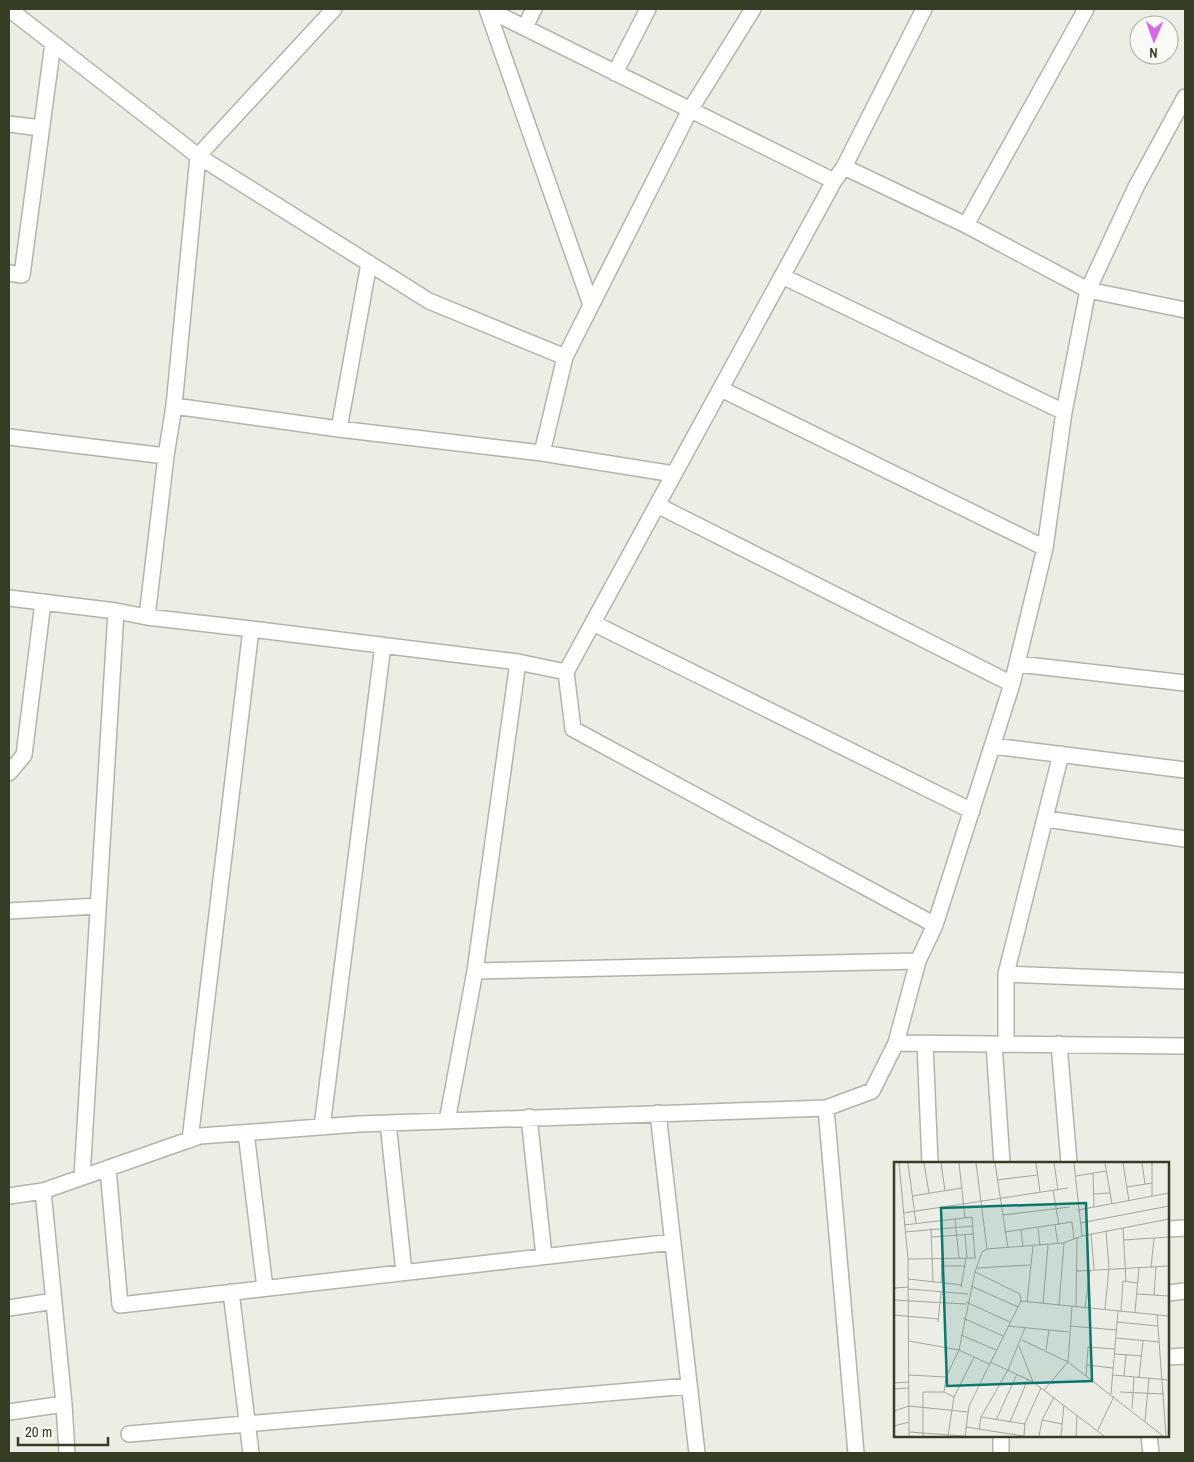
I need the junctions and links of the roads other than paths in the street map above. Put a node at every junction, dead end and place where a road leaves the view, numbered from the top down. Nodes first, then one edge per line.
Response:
1 (10, 9) edge
2 (334, 9) edge
3 (487, 9) edge
4 (534, 9) edge
5 (648, 9) edge
6 (753, 9) edge
7 (924, 9) edge
8 (1086, 9) edge
9 (525, 27) junction
10 (53, 43) junction
11 (615, 73) junction
12 (1185, 97) edge
13 (690, 110) junction
14 (9, 124) edge
15 (42, 128) junction
16 (198, 156) junction
17 (844, 167) junction
18 (834, 181) junction
19 (966, 224) junction
20 (369, 263) junction
21 (9, 273) edge
22 (782, 276) junction
23 (1088, 290) junction
24 (591, 304) junction
25 (1185, 310) edge
26 (565, 357) junction
27 (720, 389) junction
28 (174, 406) junction
29 (1064, 412) junction
30 (339, 429) junction
31 (9, 437) edge
32 (542, 452) junction
33 (166, 456) junction
34 (674, 474) junction
35 (657, 505) junction
36 (1045, 548) junction
37 (9, 598) edge
38 (43, 602) junction
39 (116, 611) junction
40 (147, 618) junction
41 (593, 622) junction
42 (251, 629) junction
43 (383, 645) junction
44 (518, 662) junction
45 (1018, 664) junction
46 (566, 672) junction
47 (1185, 683) edge
48 (1012, 684) junction
49 (993, 746) junction
50 (1061, 754) junction
51 (1185, 770) edge
52 (9, 773) edge
53 (972, 811) junction
54 (1046, 818) junction
55 (1185, 839) edge
56 (98, 906) junction
57 (9, 911) edge
58 (935, 925) junction
59 (918, 961) junction
60 (475, 971) junction
61 (1006, 974) junction
62 (1185, 982) edge
63 (896, 1043) junction
64 (925, 1044) junction
65 (1000, 1044) junction
66 (1059, 1044) junction
67 (1185, 1046) edge
68 (826, 1108) junction
69 (658, 1113) junction
70 (529, 1117) junction
71 (447, 1121) junction
72 (388, 1123) junction
73 (322, 1127) junction
74 (246, 1133) junction
75 (190, 1140) junction
76 (930, 1162) edge
77 (1002, 1162) edge
78 (1069, 1162) edge
79 (108, 1168) junction
80 (82, 1177) junction
81 (43, 1191) junction
82 (9, 1196) edge
83 (1185, 1228) edge
84 (1169, 1229) edge
85 (672, 1242) junction
86 (544, 1256) junction
87 (404, 1272) junction
88 (265, 1288) junction
89 (1185, 1291) edge
90 (231, 1292) junction
91 (1169, 1293) edge
92 (54, 1301) junction
93 (9, 1308) edge
94 (1185, 1356) edge
95 (1169, 1357) edge
96 (689, 1386) junction
97 (64, 1404) junction
98 (9, 1412) edge
99 (247, 1425) junction
100 (129, 1434) dead end
101 (1000, 1437) edge
102 (1149, 1437) edge
103 (66, 1453) edge
104 (250, 1453) edge
105 (697, 1453) edge
106 (856, 1453) edge
107 (1001, 1453) edge
108 (1151, 1453) edge

1 - 10 street
2 - 16 street
3 - 9 street
3 - 24 street
4 - 9 street
5 - 11 street
6 - 13 street
7 - 17 street
8 - 19 street
9 - 11 street
10 - 15 street
10 - 16 street
11 - 13 street
12 - 23 street
13 - 18 street
13 - 24 street
14 - 15 street
15 - 21 street
16 - 20 street
16 - 28 street
17 - 18 street
17 - 19 street
18 - 22 street
19 - 23 street
20 - 26 street
20 - 30 street
22 - 27 street
22 - 29 street
23 - 25 street
23 - 29 street
24 - 26 street
26 - 32 street
27 - 34 street
27 - 36 street
28 - 30 street
28 - 33 street
29 - 36 street
30 - 32 street
31 - 33 street
32 - 34 street
33 - 40 street
34 - 35 street
35 - 41 street
35 - 48 street
36 - 45 street
37 - 38 street
38 - 39 street
38 - 52 street
39 - 40 street
39 - 56 street
40 - 42 street
41 - 46 street
41 - 53 street
42 - 43 street
42 - 75 street
43 - 44 street
43 - 73 street
44 - 46 street
44 - 60 street
45 - 47 street
45 - 48 street
46 - 58 street
48 - 49 street
49 - 50 street
49 - 53 street
50 - 51 street
50 - 54 street
53 - 58 street
54 - 55 street
54 - 61 street
56 - 57 street
56 - 80 street
58 - 59 street
59 - 60 street
59 - 63 street
60 - 71 street
61 - 62 street
61 - 65 street
63 - 64 street
63 - 68 street
64 - 65 street
64 - 76 street
65 - 66 street
65 - 77 street
66 - 67 street
66 - 78 street
68 - 69 street
68 - 106 street
69 - 70 street
69 - 85 street
70 - 71 street
70 - 86 street
71 - 72 street
72 - 73 street
72 - 87 street
73 - 74 street
74 - 75 street
74 - 88 street
75 - 79 street
79 - 80 street
79 - 90 street
80 - 81 street
81 - 82 street
81 - 92 street
83 - 84 street
85 - 86 street
85 - 96 street
86 - 87 street
87 - 88 street
88 - 90 street
89 - 91 street
90 - 99 street
92 - 93 street
92 - 97 street
94 - 95 street
96 - 99 street
96 - 105 street
97 - 98 street
97 - 103 street
99 - 100 street
99 - 104 street
101 - 107 street
102 - 108 street

